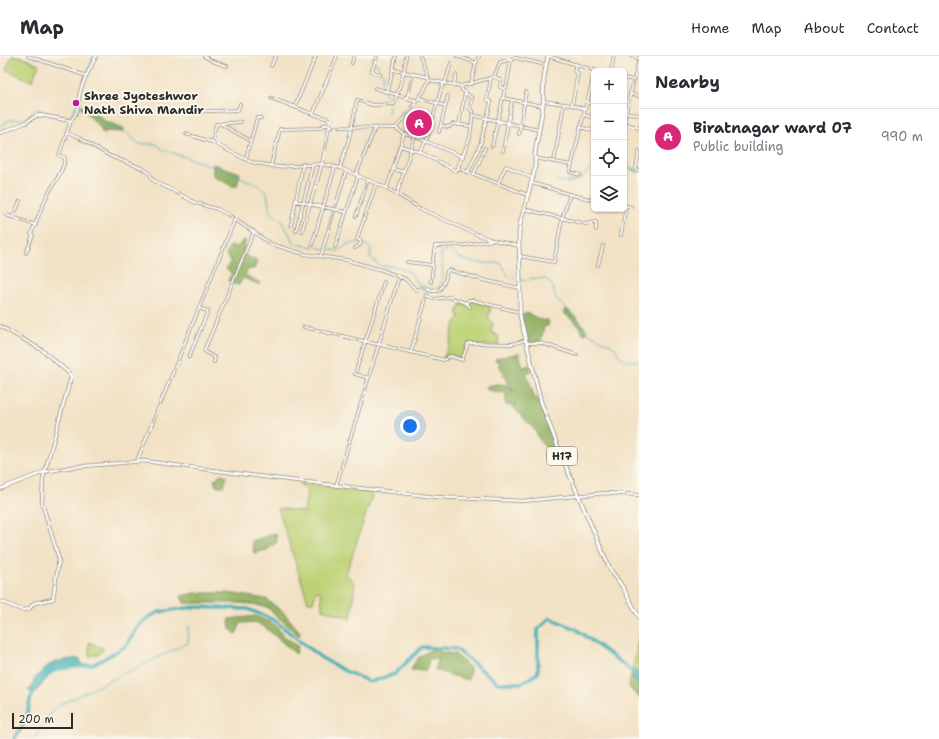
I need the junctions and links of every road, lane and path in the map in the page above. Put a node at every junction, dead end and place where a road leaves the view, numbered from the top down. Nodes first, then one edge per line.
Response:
1 (28, 56) edge
2 (96, 56) edge
3 (204, 56) edge
4 (276, 56) edge
5 (316, 56) edge
6 (337, 56) edge
7 (354, 56) edge
8 (376, 56) edge
9 (396, 56) edge
10 (406, 56) edge
11 (420, 56) edge
12 (458, 56) edge
13 (479, 56) edge
14 (548, 56) edge
15 (614, 56) edge
16 (631, 56) edge
17 (639, 59) edge
18 (511, 60) junction
19 (352, 63) dead end
20 (451, 63) dead end
21 (476, 63) junction
22 (576, 64) junction
23 (546, 65) junction
24 (227, 66) dead end
25 (271, 66) dead end
26 (612, 68) edge
27 (591, 69) edge
28 (394, 70) junction
29 (404, 72) junction
30 (413, 74) junction
31 (380, 75) dead end
32 (456, 75) dead end
33 (87, 76) junction
34 (428, 77) junction
35 (494, 77) junction
36 (491, 78) junction
37 (627, 79) edge
38 (429, 80) junction
39 (633, 80) junction
40 (444, 84) junction
41 (471, 84) junction
42 (454, 85) junction
43 (461, 86) junction
44 (591, 87) edge
45 (375, 88) dead end
46 (505, 89) junction
47 (388, 91) junction
48 (465, 92) junction
49 (526, 92) dead end
50 (397, 94) junction
51 (630, 94) junction
52 (448, 96) dead end
53 (639, 96) edge
54 (271, 98) dead end
55 (407, 98) junction
56 (419, 98) junction
57 (503, 98) junction
58 (512, 100) junction
59 (417, 101) junction
60 (543, 101) junction
61 (587, 102) junction
62 (524, 103) junction
63 (591, 103) edge
64 (240, 104) dead end
65 (438, 104) junction
66 (564, 104) junction
67 (572, 105) junction
68 (627, 105) edge
69 (295, 106) junction
70 (446, 106) junction
71 (542, 106) junction
72 (78, 107) joint
73 (585, 109) junction
74 (189, 112) dead end
75 (627, 112) edge
76 (313, 114) junction
77 (472, 115) junction
78 (584, 115) junction
79 (639, 115) edge
80 (591, 117) edge
81 (261, 118) dead end
82 (487, 119) junction
83 (71, 121) junction
84 (497, 121) junction
85 (241, 122) dead end
86 (627, 122) edge
87 (508, 123) junction
88 (220, 124) junction
89 (459, 125) junction
90 (330, 126) junction
91 (441, 126) junction
92 (471, 126) junction
93 (521, 126) junction
94 (352, 127) junction
95 (580, 127) junction
96 (375, 128) junction
97 (396, 128) junction
98 (639, 128) edge
99 (539, 130) junction
100 (591, 130) edge
101 (439, 132) dead end
102 (0, 133) edge
103 (67, 133) junction
104 (186, 134) dead end
105 (404, 134) junction
106 (519, 134) dead end
107 (414, 136) junction
108 (251, 141) junction
109 (426, 141) junction
110 (212, 142) junction
111 (400, 146) junction
112 (492, 146) dead end
113 (485, 148) dead end
114 (411, 149) junction
115 (503, 151) dead end
116 (639, 151) edge
117 (420, 152) junction
118 (463, 157) junction
119 (246, 158) junction
120 (535, 158) junction
121 (554, 162) junction
122 (303, 164) junction
123 (313, 164) junction
124 (322, 164) junction
125 (571, 165) junction
126 (271, 166) junction
127 (335, 167) junction
128 (340, 168) junction
129 (458, 168) junction
130 (393, 169) junction
131 (639, 170) edge
132 (346, 171) junction
133 (404, 172) junction
134 (468, 172) junction
135 (474, 174) junction
136 (357, 175) junction
137 (580, 175) dead end
138 (533, 178) junction
139 (368, 180) junction
140 (498, 183) junction
141 (532, 183) junction
142 (376, 184) junction
143 (387, 188) junction
144 (397, 194) junction
145 (570, 194) junction
146 (529, 195) junction
147 (591, 199) edge
148 (20, 201) dead end
149 (296, 201) junction
150 (303, 202) junction
151 (310, 204) junction
152 (627, 206) edge
153 (323, 207) junction
154 (631, 207) dead end
155 (524, 209) junction
156 (335, 210) junction
157 (346, 212) junction
158 (624, 212) edge
159 (6, 215) dead end
160 (13, 216) junction
161 (356, 216) dead end
162 (235, 219) junction
163 (562, 219) junction
164 (36, 225) junction
165 (291, 225) dead end
166 (596, 230) dead end
167 (254, 231) junction
168 (296, 231) dead end
169 (302, 231) dead end
170 (621, 235) dead end
171 (494, 240) junction
172 (312, 245) dead end
173 (519, 246) junction
174 (603, 246) dead end
175 (335, 247) dead end
176 (355, 248) dead end
177 (26, 253) dead end
178 (321, 255) dead end
179 (519, 256) junction
180 (407, 262) dead end
181 (432, 265) junction
182 (598, 265) dead end
183 (399, 277) junction
184 (384, 282) dead end
185 (431, 282) dead end
186 (520, 288) junction
187 (466, 303) junction
188 (470, 307) dead end
189 (200, 308) junction
190 (519, 312) junction
191 (0, 326) edge
192 (304, 326) dead end
193 (365, 341) junction
194 (526, 341) junction
195 (378, 344) junction
196 (411, 352) junction
197 (577, 355) dead end
198 (189, 357) dead end
199 (214, 362) dead end
200 (368, 378) junction
201 (137, 461) junction
202 (44, 472) junction
203 (336, 486) junction
204 (0, 489) edge
205 (578, 495) junction
206 (639, 495) edge
207 (0, 601) edge
208 (639, 617) edge

1 - 33 street
2 - 33 street
3 - 24 street
4 - 25 street
5 - 69 street
6 - 76 street
7 - 19 street
8 - 31 street
9 - 28 street
10 - 29 street
11 - 34 street
12 - 21 street
13 - 21 street
14 - 22 street
14 - 23 main road, H17
15 - 26 street
16 - 17 street
17 - 39 street
18 - 23 street
18 - 35 street
18 - 46 street
20 - 40 street
21 - 41 street
22 - 27 street
22 - 67 street
23 - 60 main road, H17
28 - 29 street
28 - 47 street
29 - 30 street
29 - 50 street
30 - 34 street
30 - 55 street
32 - 42 street
33 - 72 street
34 - 38 street
35 - 36 street
35 - 46 street
36 - 41 street
36 - 82 street
37 - 39 street
38 - 40 street
38 - 56 street
39 - 51 street
40 - 42 street
40 - 65 street
41 - 43 street
42 - 43 street
43 - 48 street
44 - 61 street
45 - 47 street
46 - 57 street
47 - 50 street
48 - 77 street
48 - 89 street
49 - 62 street
50 - 55 street
50 - 94 street
51 - 53 street
51 - 68 street
52 - 70 street
54 - 69 street
55 - 59 street
56 - 59 street
56 - 65 street
57 - 58 street
57 - 84 street
58 - 62 street
58 - 87 street
59 - 97 street
60 - 66 street
60 - 71 main road, H17
61 - 63 street
61 - 73 street
62 - 71 street
62 - 93 street
64 - 74 street
65 - 70 street
65 - 109 street
66 - 67 street
66 - 121 street
67 - 73 street
69 - 76 street
70 - 91 street
71 - 99 main road, H17
72 - 83 street
73 - 78 street
75 - 79 street
76 - 90 street
77 - 82 street
77 - 92 street
78 - 80 street
78 - 95 street
81 - 108 street
82 - 84 street
82 - 134 street
83 - 102 street
83 - 103 street
84 - 87 street
84 - 112 street
85 - 88 street
86 - 98 street
87 - 93 street
87 - 115 street
88 - 108 street
88 - 110 street
89 - 91 street
89 - 92 street
90 - 94 street
90 - 124 street
90 - 126 street
91 - 101 street
92 - 118 street
93 - 99 street
93 - 106 street
94 - 96 street
94 - 128 street
95 - 100 street
95 - 125 street
96 - 97 street
96 - 136 street
97 - 105 street
99 - 120 main road, H17
103 - 162 street
103 - 164 street
104 - 110 street
105 - 107 street
105 - 111 street
107 - 109 street
107 - 114 street
108 - 119 street
109 - 117 street
109 - 118 street
110 - 119 street
111 - 114 street
111 - 130 street
113 - 135 street
114 - 117 street
114 - 133 street
116 - 131 street
117 - 129 street
118 - 129 street
119 - 126 street
120 - 121 street
120 - 138 main road, H17
121 - 125 street
122 - 123 street
122 - 126 street
122 - 149 street
123 - 124 street
123 - 150 street
124 - 127 street
124 - 151 street
125 - 137 street
127 - 128 street
127 - 153 street
128 - 132 street
129 - 134 street
130 - 133 street
130 - 143 street
132 - 136 street
132 - 156 street
133 - 144 street
134 - 135 street
135 - 140 street
136 - 139 street
136 - 157 street
138 - 140 street
138 - 141 main road, H17
139 - 142 street
139 - 161 street
140 - 146 street
141 - 145 street
141 - 146 main road, H17
142 - 143 street
142 - 176 street
143 - 144 street
144 - 171 street
145 - 147 street
145 - 163 street
146 - 155 main road, H17
148 - 160 street
149 - 150 street
149 - 165 street
150 - 151 street
150 - 168 street
151 - 153 street
151 - 169 street
152 - 154 street
153 - 156 street
153 - 172 street
155 - 163 street
155 - 173 main road, H17
156 - 157 street
156 - 178 street
157 - 175 street
158 - 170 street
159 - 160 street
160 - 164 street
162 - 167 street
162 - 189 street
163 - 166 street
163 - 179 street
164 - 177 street
167 - 183 street
167 - 199 street
171 - 173 street
171 - 181 street
173 - 179 main road, H17
174 - 182 street
179 - 186 main road, H17
180 - 181 street
181 - 185 street
183 - 186 street
183 - 195 street
184 - 193 street
186 - 190 main road, H17
187 - 188 street
187 - 190 street
187 - 196 street
189 - 198 street
189 - 201 street
190 - 194 main road, H17
191 - 202 street
192 - 193 street
193 - 195 street
193 - 200 street
194 - 196 street
194 - 197 street
194 - 205 main road, H17
195 - 196 street
195 - 200 street
200 - 203 street
201 - 202 street
201 - 203 street
202 - 204 street
202 - 207 street
203 - 205 street
205 - 206 street
205 - 208 main road, H17

